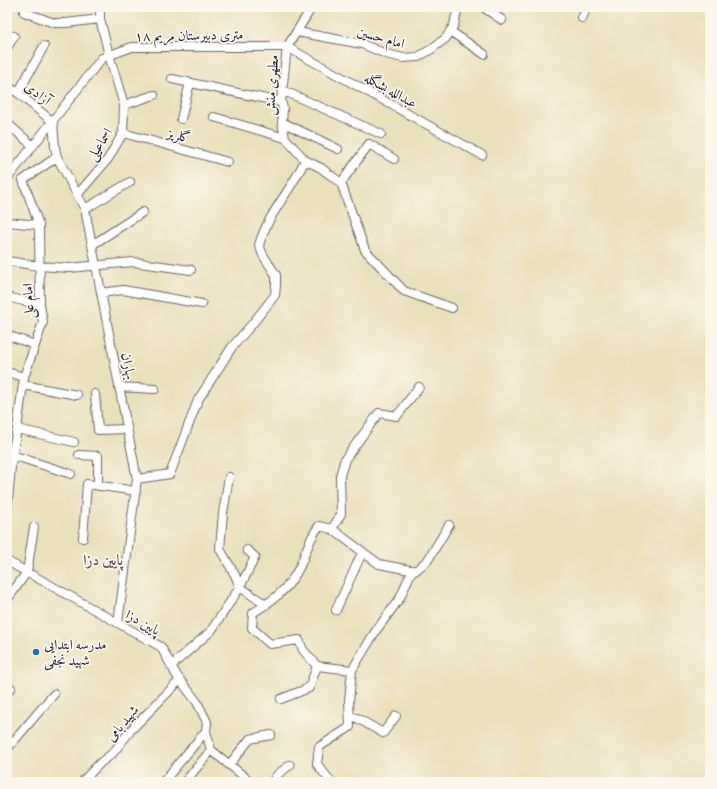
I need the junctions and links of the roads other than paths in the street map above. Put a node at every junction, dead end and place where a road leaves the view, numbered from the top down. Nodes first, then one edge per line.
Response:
1 (100, 7) edge
2 (312, 7) edge
3 (483, 7) edge
4 (587, 7) edge
5 (455, 8) edge
6 (24, 12) dead end
7 (582, 18) dead end
8 (100, 19) junction
9 (502, 20) dead end
10 (450, 31) junction
11 (297, 32) junction
12 (14, 36) dead end
13 (44, 46) dead end
14 (287, 47) junction
15 (7, 48) edge
16 (484, 54) dead end
17 (109, 55) junction
18 (172, 79) dead end
19 (190, 83) junction
20 (7, 86) edge
21 (282, 90) junction
22 (18, 93) junction
23 (154, 95) dead end
24 (281, 102) junction
25 (124, 105) junction
26 (214, 117) dead end
27 (181, 119) dead end
28 (53, 122) junction
29 (282, 122) junction
30 (7, 123) edge
31 (123, 133) junction
32 (381, 134) dead end
33 (285, 138) junction
34 (33, 146) junction
35 (338, 149) dead end
36 (482, 155) dead end
37 (57, 157) junction
38 (394, 159) dead end
39 (305, 160) junction
40 (228, 162) dead end
41 (9, 173) edge
42 (130, 182) dead end
43 (341, 183) junction
44 (78, 194) junction
45 (85, 209) junction
46 (142, 212) dead end
47 (7, 222) edge
48 (39, 227) junction
49 (92, 245) junction
50 (7, 261) edge
51 (39, 266) junction
52 (96, 266) junction
53 (191, 270) dead end
54 (101, 293) junction
55 (7, 298) edge
56 (202, 304) dead end
57 (40, 305) junction
58 (452, 308) dead end
59 (7, 335) edge
60 (35, 345) junction
61 (7, 372) edge
62 (24, 381) junction
63 (420, 386) dead end
64 (119, 387) junction
65 (155, 389) dead end
66 (95, 394) dead end
67 (77, 396) dead end
68 (127, 428) junction
69 (17, 429) junction
70 (74, 442) dead end
71 (12, 455) junction
72 (79, 455) dead end
73 (71, 474) dead end
74 (229, 477) dead end
75 (137, 479) junction
76 (8, 484) edge
77 (98, 486) junction
78 (136, 491) junction
79 (7, 512) edge
80 (449, 525) dead end
81 (34, 527) dead end
82 (332, 529) junction
83 (83, 538) dead end
84 (247, 550) dead end
85 (362, 552) junction
86 (7, 562) edge
87 (412, 570) junction
88 (28, 572) junction
89 (240, 587) junction
90 (7, 600) edge
91 (266, 605) junction
92 (336, 610) dead end
93 (118, 623) junction
94 (171, 666) junction
95 (317, 666) junction
96 (352, 670) junction
97 (180, 680) junction
98 (54, 694) dead end
99 (281, 699) dead end
100 (350, 716) junction
101 (396, 716) dead end
102 (206, 731) junction
103 (271, 735) dead end
104 (7, 749) edge
105 (211, 750) junction
106 (229, 765) junction
107 (290, 765) dead end
108 (82, 782) edge
109 (163, 782) edge
110 (185, 782) edge
111 (251, 782) edge
112 (272, 782) edge
113 (330, 782) edge

1 - 8 street, اسماعیلی
2 - 11 street
3 - 9 street
4 - 7 street
5 - 10 street, امام حسین
6 - 8 street
8 - 17 street, اسماعیلی
10 - 11 street, امام حسین
10 - 16 street
11 - 14 street
12 - 15 street
13 - 22 street
14 - 17 street, ۱۸ متری دبیرستان مریم
14 - 21 street, مطهری منش
14 - 36 street, عبدالله بشگله
17 - 25 street, اسماعیلی
17 - 28 street, ۱۸ متری دبیرستان مریم
18 - 19 street
19 - 24 street
19 - 27 street
20 - 22 street, آزادی
21 - 24 street, مطهری منش
21 - 32 street
22 - 28 street, آزادی
23 - 25 street
24 - 29 street, مطهری منش
25 - 31 street, اسماعیلی
26 - 33 street
28 - 34 street, ۱۸ متری دبیرستان مریم
28 - 37 street, بهاران
29 - 33 street, مطهری منش
29 - 35 street
30 - 34 street
31 - 40 street, گلریز
31 - 44 street, اسماعیلی
33 - 39 street
34 - 41 street, ۱۸ متری دبیرستان مریم
37 - 44 street, بهاران
37 - 48 street, امام علی
38 - 43 street
39 - 43 street
39 - 75 street
42 - 45 street
43 - 58 street
44 - 45 street, بهاران
45 - 49 street, بهاران
46 - 49 street
47 - 48 street
48 - 51 street, امام علی
49 - 52 street, بهاران
50 - 51 street
51 - 52 street
51 - 57 street, امام علی
52 - 53 street
52 - 54 street, بهاران
54 - 56 street
54 - 64 street, بهاران
55 - 57 street
57 - 60 street, امام علی
59 - 60 street
60 - 62 street, امام علی
61 - 62 street
62 - 67 street
62 - 69 street, امام علی
63 - 82 street
64 - 65 street
64 - 68 street, بهاران
66 - 68 street
68 - 75 street, بهاران
69 - 70 street
69 - 71 street, امام علی
71 - 73 street
71 - 76 street, امام علی
72 - 77 street
74 - 89 street
75 - 78 street, بهاران
76 - 79 street, امام علی
77 - 78 street
77 - 83 street
78 - 93 street, بهاران
80 - 87 street
81 - 88 street
82 - 85 street
82 - 91 street
84 - 89 street
85 - 87 street
85 - 92 street
86 - 88 street, پایین دزا
87 - 96 street
88 - 90 street
88 - 93 street, پایین دزا
89 - 91 street
89 - 94 street
91 - 95 street
93 - 94 street, پایین دزا
94 - 97 street, پایین دزا
95 - 96 street
95 - 99 street
96 - 100 street
97 - 102 street, پایین دزا
97 - 108 street, شهید بامی
98 - 104 street
100 - 101 street
100 - 113 street
102 - 105 street, پایین دزا
102 - 109 street
103 - 106 street
105 - 106 street
105 - 110 street
106 - 111 street
107 - 112 street

